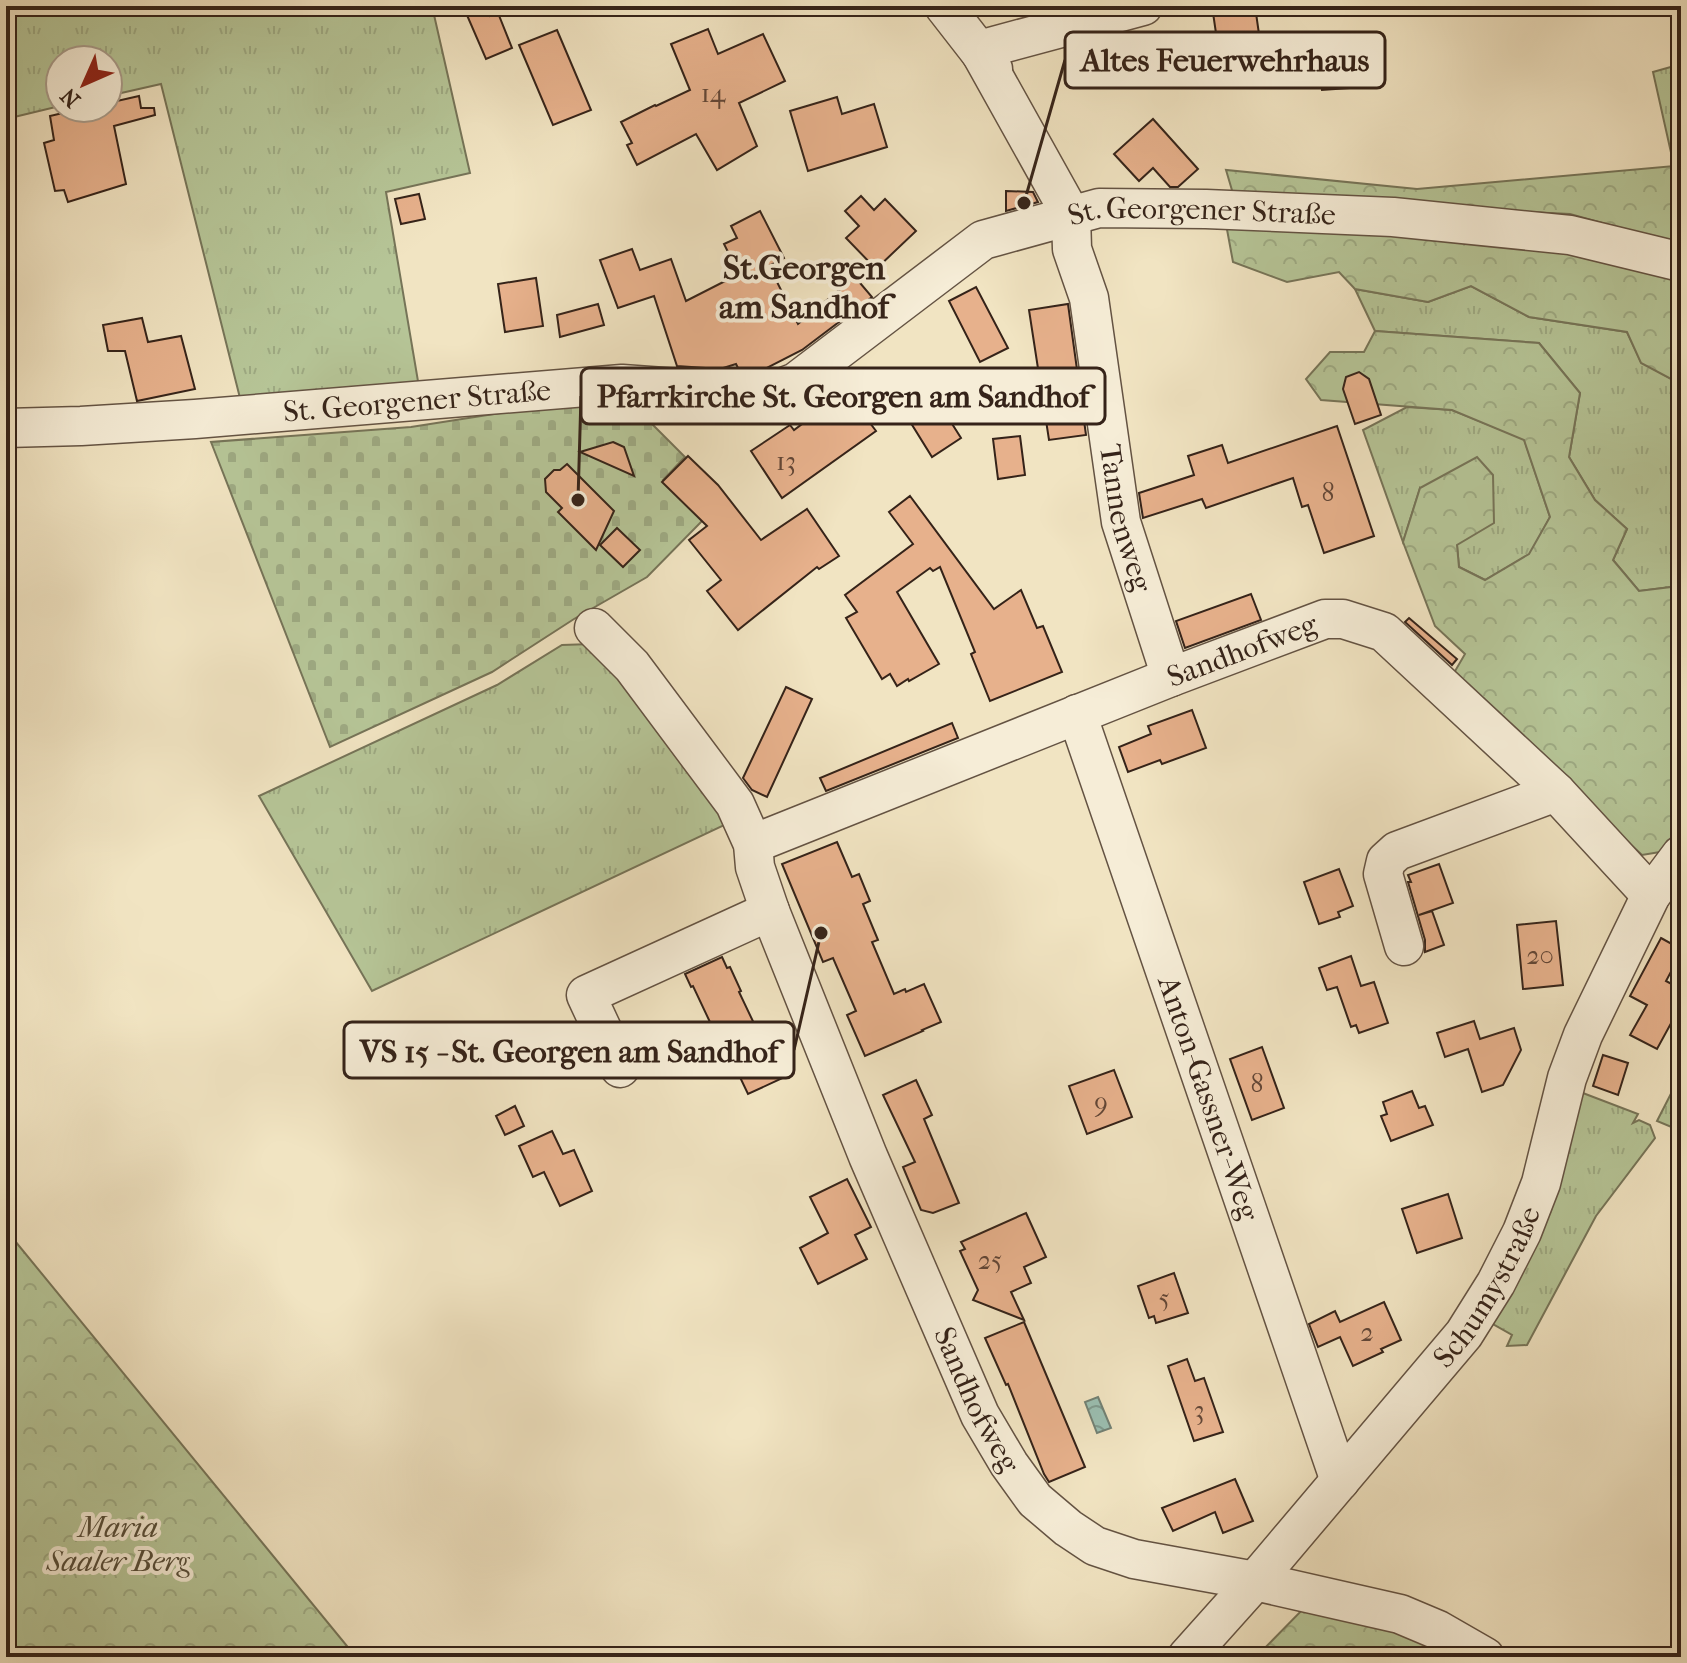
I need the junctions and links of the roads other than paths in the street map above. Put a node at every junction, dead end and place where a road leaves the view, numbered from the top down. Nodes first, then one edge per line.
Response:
1 (944, 6) edge
2 (1143, 6) edge
3 (979, 50) junction
4 (1085, 211) junction
5 (1681, 262) edge
6 (6, 428) edge
7 (594, 628) dead end
8 (1171, 677) junction
9 (1077, 714) junction
10 (1556, 792) junction
11 (753, 844) junction
12 (1681, 855) edge
13 (1651, 895) junction
14 (770, 911) junction
15 (1404, 946) dead end
16 (620, 1068) dead end
17 (1340, 1481) junction
18 (1255, 1581) junction
19 (1187, 1657) edge
20 (1485, 1657) edge

1 - 3 street
2 - 3 street
3 - 4 street
4 - 5 street, St. Georgener Straße
4 - 6 street, St. Georgener Straße
4 - 8 street, Tannenweg
7 - 11 street, Sandhofweg
8 - 9 street, Sandhofweg
8 - 10 street, Sandhofweg
9 - 11 street, Sandhofweg
9 - 17 street, Anton-Gassner-Weg
10 - 13 street, Sandhofweg
10 - 15 street
11 - 14 street, Sandhofweg
12 - 13 street, Schumystraße
13 - 17 street, Schumystraße
14 - 16 street
14 - 18 street, Sandhofweg
17 - 18 street, Schumystraße
18 - 19 street, Schumystraße
18 - 20 street, Sandhofweg

